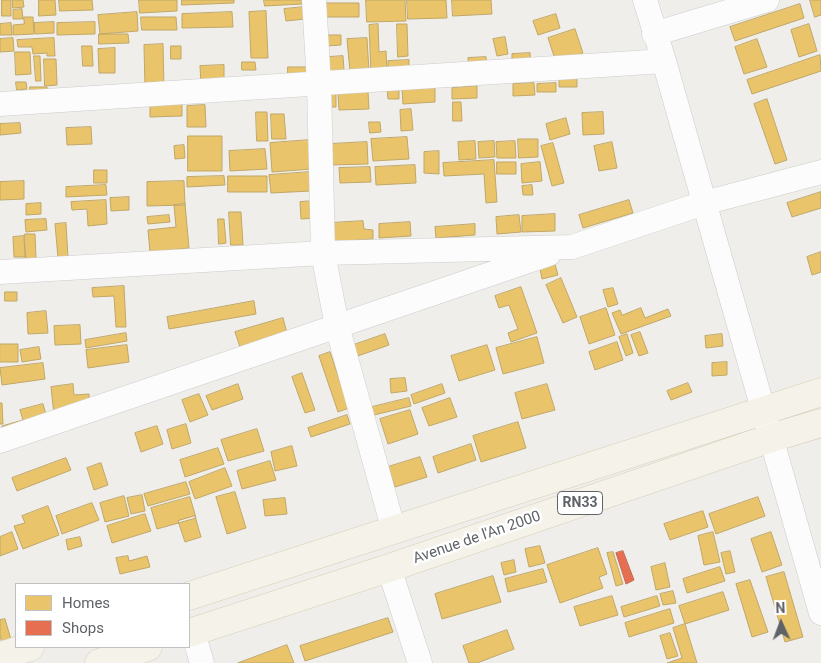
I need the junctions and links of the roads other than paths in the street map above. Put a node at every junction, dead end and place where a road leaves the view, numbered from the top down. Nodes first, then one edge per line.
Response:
1 (314, 0) edge
2 (645, 0) edge
3 (767, 0) edge
4 (654, 34) junction
5 (664, 61) junction
6 (320, 84) junction
7 (0, 104) edge
8 (821, 172) edge
9 (704, 204) junction
10 (572, 247) junction
11 (323, 253) junction
12 (0, 272) edge
13 (337, 326) junction
14 (821, 392) edge
15 (763, 411) junction
16 (821, 423) edge
17 (771, 438) junction
18 (0, 441) edge
19 (394, 531) junction
20 (389, 568) junction
21 (190, 596) edge
22 (821, 613) edge
23 (191, 633) edge
24 (27, 648) edge
25 (145, 648) edge
26 (0, 656) edge
27 (99, 663) edge
28 (202, 663) edge
29 (420, 663) edge

1 - 6 street
2 - 4 street
3 - 4 street
4 - 5 street
5 - 6 street
5 - 9 street
6 - 7 street
6 - 11 street
8 - 9 street
9 - 10 street
9 - 15 street
10 - 11 street
10 - 13 street
11 - 12 street
11 - 13 street
13 - 18 street
13 - 19 street
14 - 15 main road, Avenue de l'An 2000 / RN33
15 - 17 street
15 - 19 main road, Avenue de l'An 2000 / RN33
16 - 17 main road, Avenue de l'An 2000 / RN33
17 - 20 main road, Avenue de l'An 2000 / RN33
17 - 22 street
19 - 21 main road, Avenue de l'An 2000 / RN33
20 - 23 main road, Avenue de l'An 2000 / RN33
20 - 29 street
23 - 28 street
24 - 26 main road
25 - 27 main road

